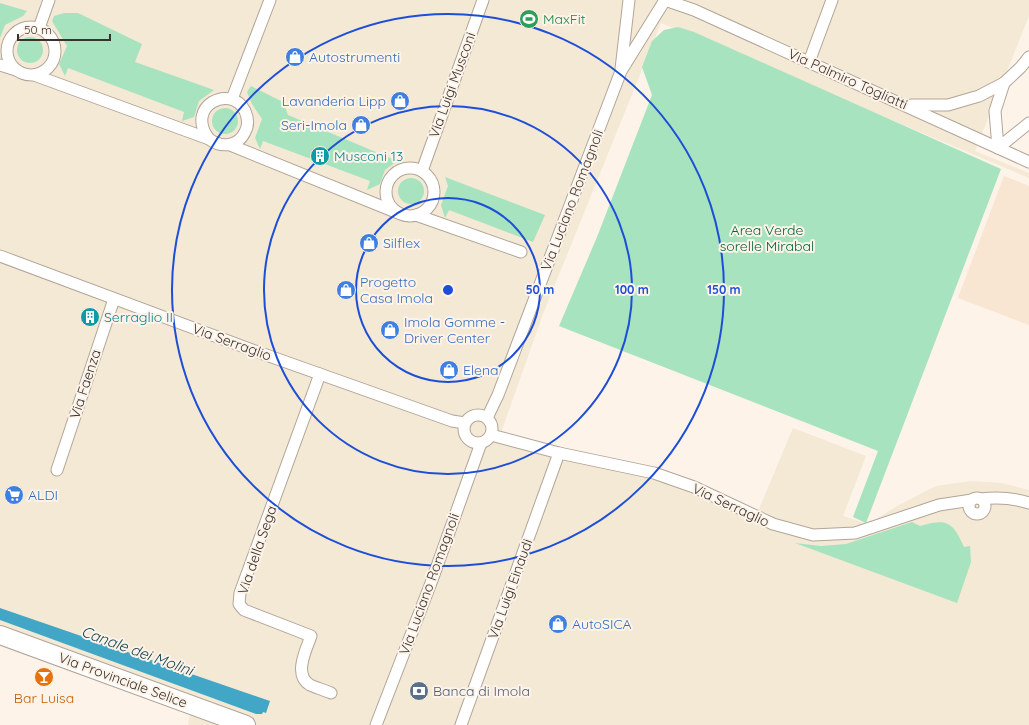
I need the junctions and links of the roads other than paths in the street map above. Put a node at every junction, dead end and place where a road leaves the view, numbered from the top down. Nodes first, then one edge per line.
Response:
1 (49, 0) edge
2 (270, 0) edge
3 (483, 0) edge
4 (629, 0) edge
5 (665, 0) edge
6 (832, 0) edge
7 (39, 28) junction
8 (1029, 57) edge
9 (809, 62) junction
10 (0, 65) edge
11 (16, 70) junction
12 (621, 71) junction
13 (34, 74) junction
14 (1004, 83) junction
15 (232, 99) junction
16 (903, 105) junction
17 (1029, 123) edge
18 (209, 139) junction
19 (230, 145) junction
20 (998, 148) junction
21 (1029, 162) edge
22 (422, 171) junction
23 (398, 212) junction
24 (416, 215) junction
25 (522, 252) dead end
26 (0, 256) edge
27 (114, 299) junction
28 (320, 374) junction
29 (487, 418) junction
30 (465, 423) junction
31 (491, 435) junction
32 (481, 443) junction
33 (559, 452) junction
34 (57, 470) dead end
35 (1029, 503) edge
36 (0, 635) edge
37 (331, 693) dead end
38 (246, 725) edge
39 (376, 725) edge
40 (461, 725) edge

1 - 7 street
2 - 15 street
3 - 22 street, Via Luigi Musconi
4 - 12 street, Via Luciano Romagnoli
5 - 9 street, Via Palmiro Togliatti
5 - 12 street, Via Luciano Romagnoli
6 - 9 street
7 - 11 street
7 - 13 street
8 - 14 street
9 - 16 street, Via Palmiro Togliatti
10 - 11 street
11 - 13 street
12 - 29 street, Via Luciano Romagnoli
13 - 18 street
14 - 16 street
14 - 20 street
15 - 18 street
15 - 19 street
16 - 20 street, Via Palmiro Togliatti
17 - 20 street
18 - 19 street
19 - 23 street
20 - 21 street, Via Palmiro Togliatti
22 - 23 street
22 - 24 street
23 - 24 street
24 - 25 street
26 - 27 street, Via Serraglio
27 - 28 street, Via Serraglio
27 - 34 street, Via Faenza
28 - 30 street, Via Serraglio
28 - 37 street, Via della Sega
29 - 30 street
29 - 31 street
30 - 32 street
31 - 32 street
31 - 33 street, Via Serraglio
32 - 39 street, Via Luciano Romagnoli
33 - 35 street, Via Serraglio
33 - 40 street, Via Luigi Einaudi
36 - 38 main road, Via Provinciale Selice

